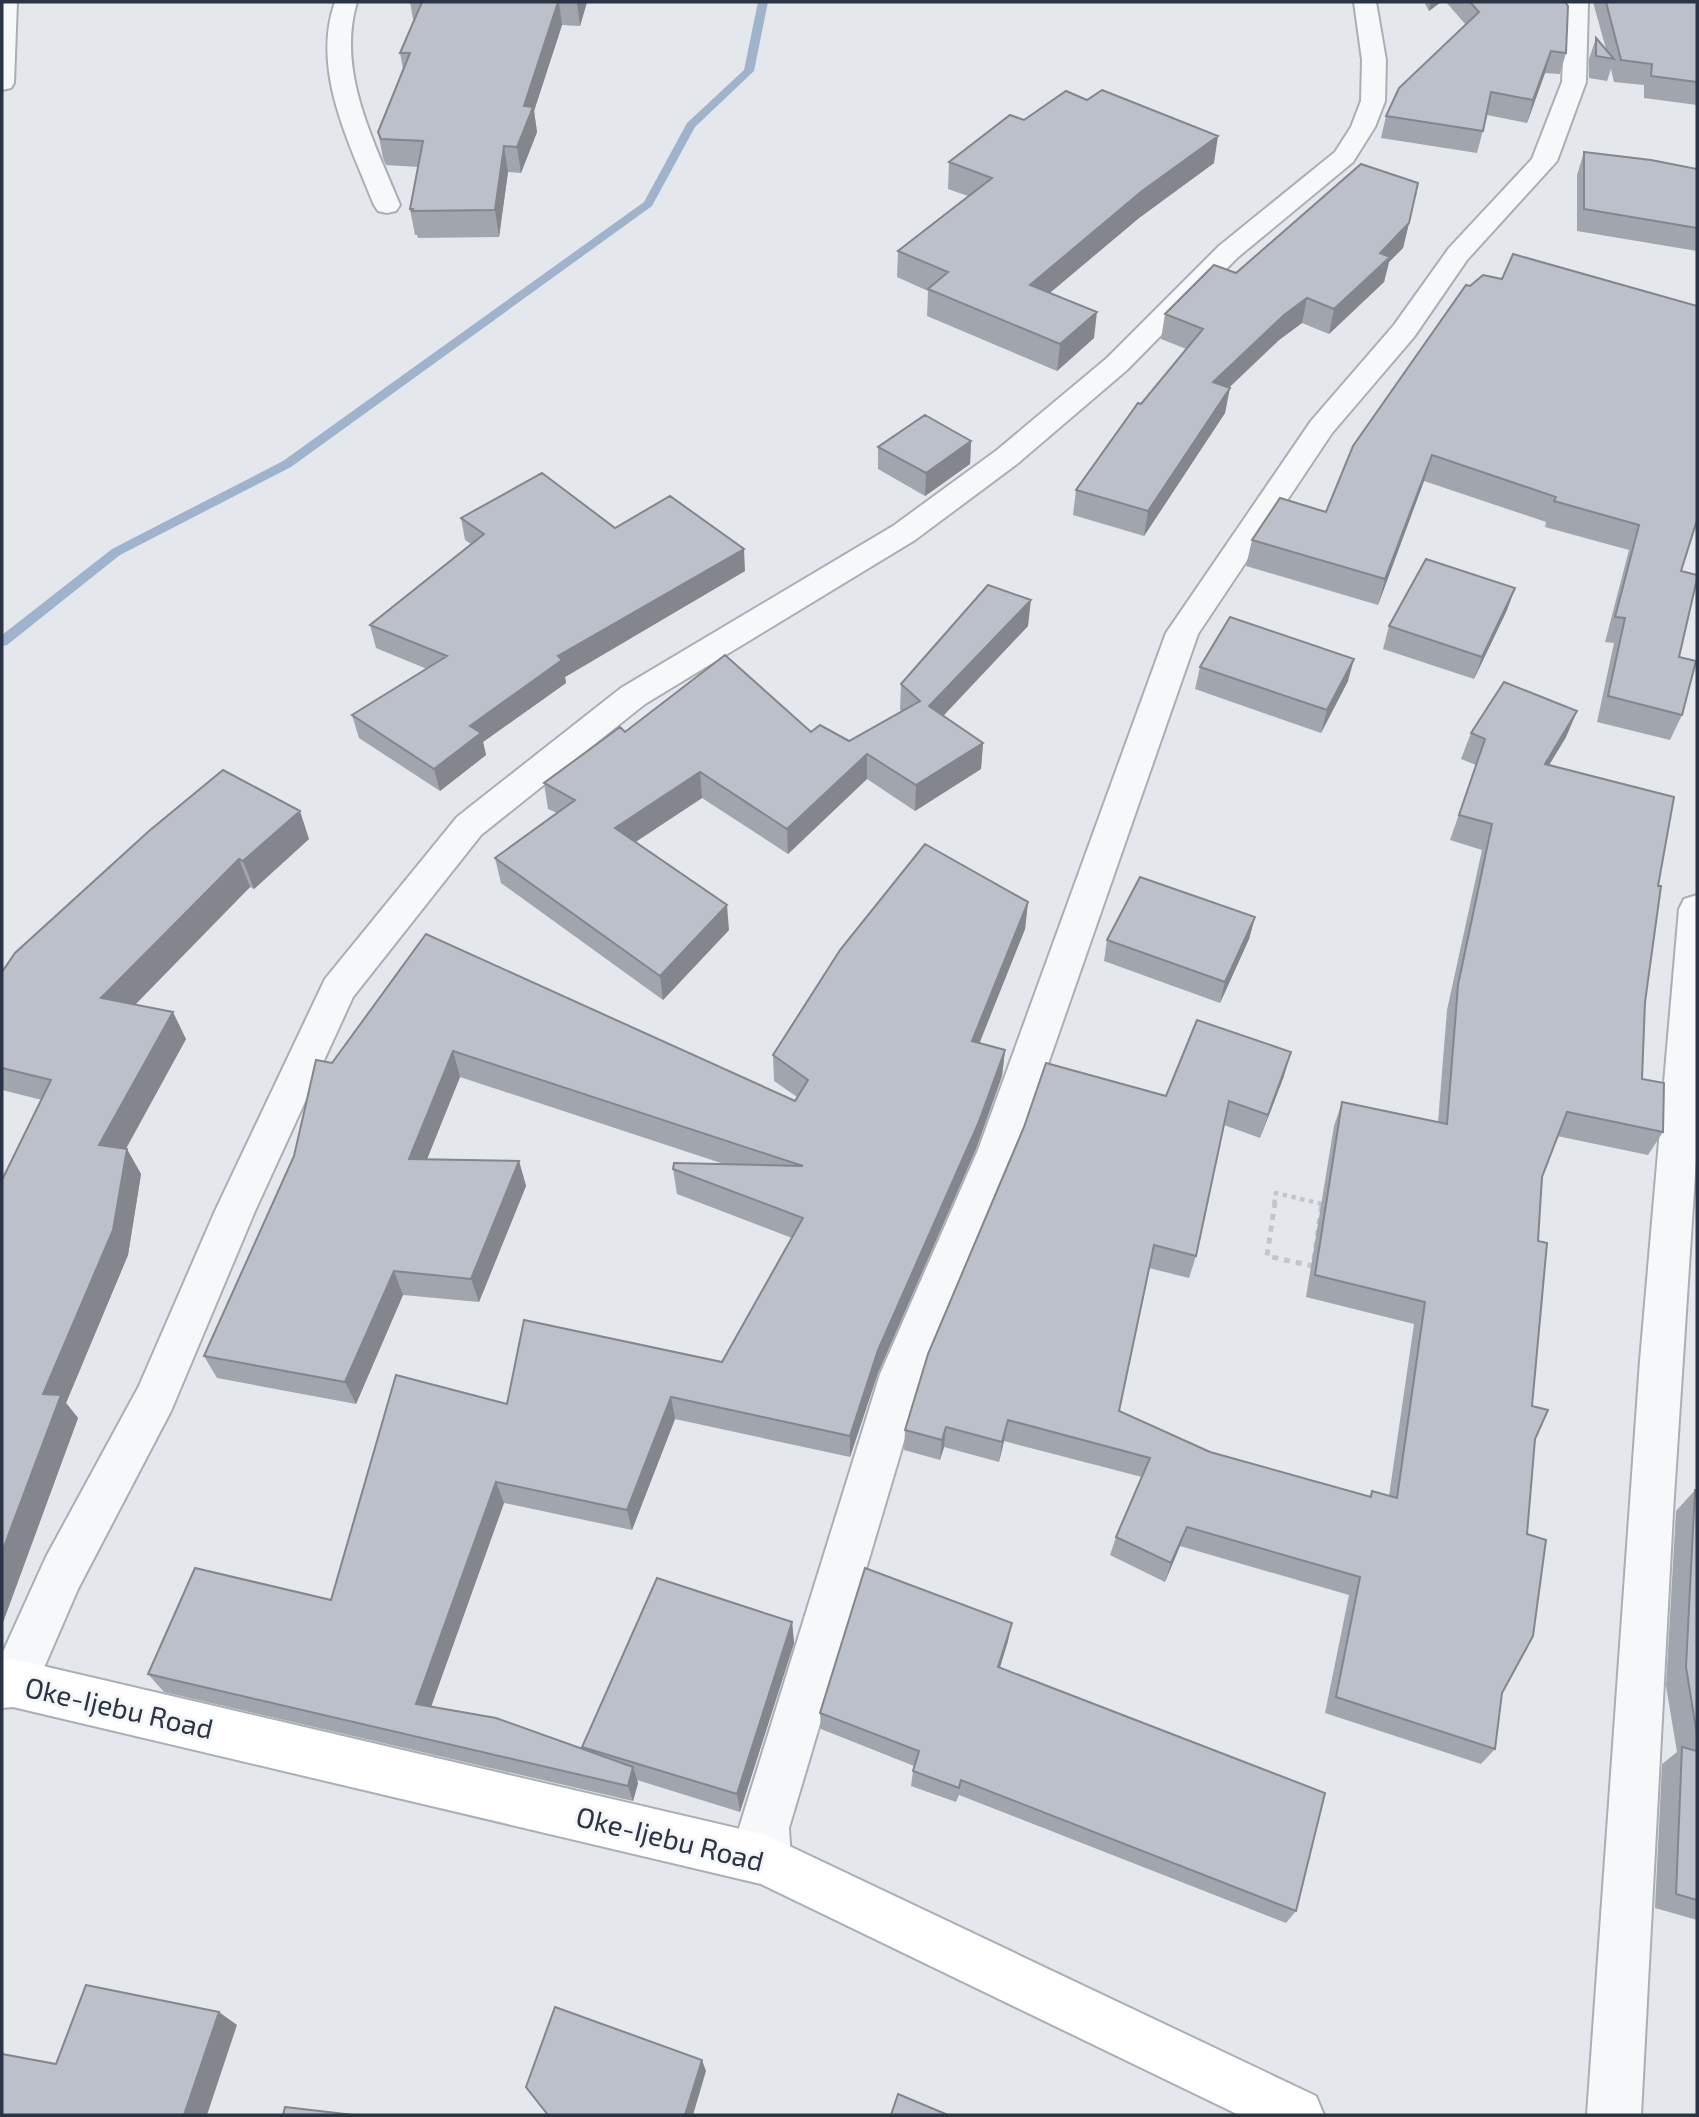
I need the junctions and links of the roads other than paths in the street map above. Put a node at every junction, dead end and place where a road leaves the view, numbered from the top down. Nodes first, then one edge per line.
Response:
1 (6, 2) edge
2 (346, 2) edge
3 (1365, 2) edge
4 (1577, 2) edge
5 (2, 83) edge
6 (387, 205) dead end
7 (1697, 909) edge
8 (8, 1684) edge
9 (766, 1860) junction
10 (1297, 2115) edge
11 (1614, 2115) edge

1 - 5 street
2 - 6 street
3 - 8 street
4 - 9 street
7 - 11 street
8 - 9 main road, Oke-Ijebu Road
9 - 10 main road, Oke-Ijebu Road

